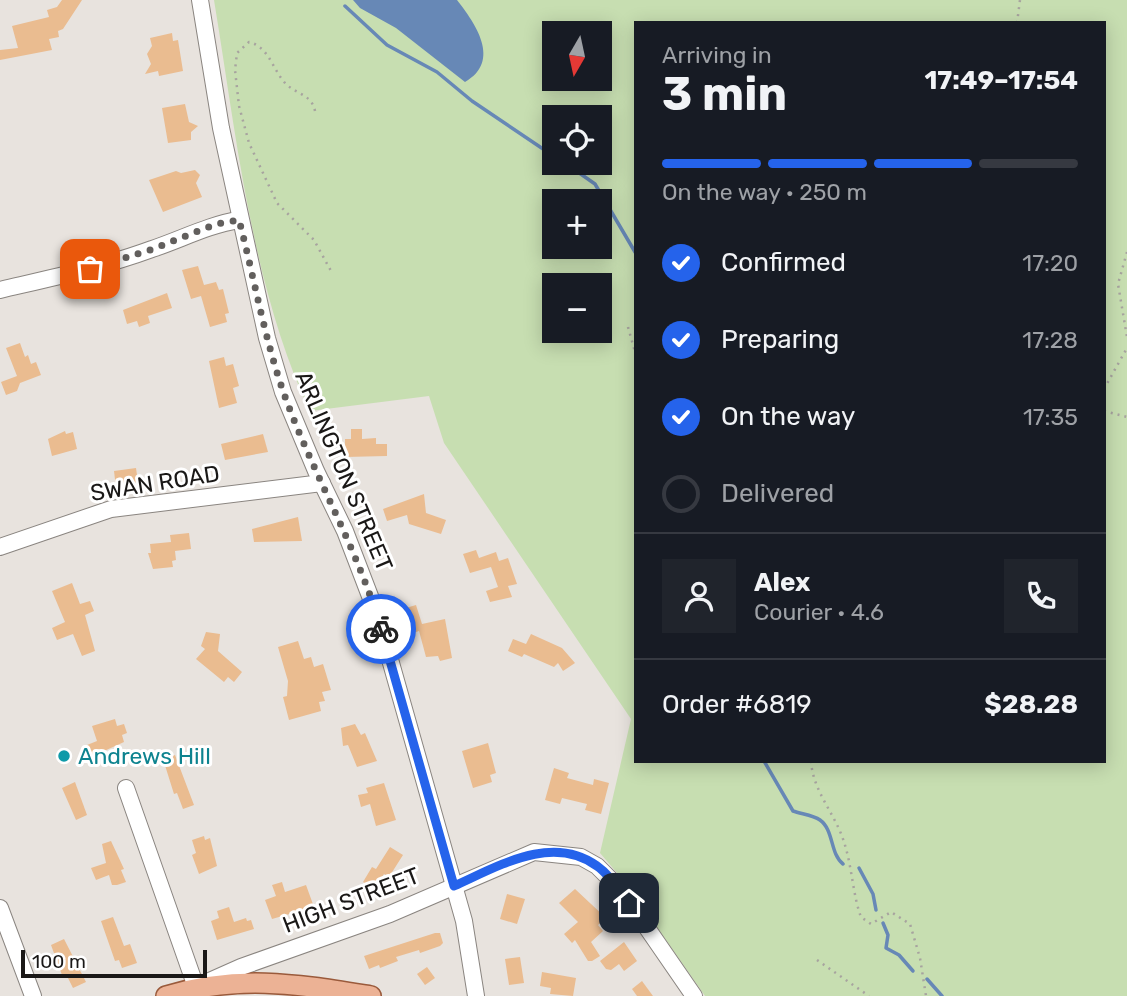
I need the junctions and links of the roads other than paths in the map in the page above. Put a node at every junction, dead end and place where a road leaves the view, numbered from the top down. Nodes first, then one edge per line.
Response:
1 (200, 0) edge
2 (239, 220) junction
3 (0, 290) edge
4 (322, 483) junction
5 (0, 547) edge
6 (126, 788) dead end
7 (454, 886) junction
8 (0, 908) edge
9 (196, 987) junction
10 (335, 993) edge
11 (692, 995) edge
12 (33, 996) edge
13 (166, 996) edge
14 (371, 996) edge
15 (476, 996) edge

1 - 2 street, ARLINGTON STREET
2 - 3 street
2 - 4 street, ARLINGTON STREET
4 - 5 street, SWAN ROAD
4 - 7 street, ARLINGTON STREET
6 - 9 street
7 - 9 street, HIGH STREET
7 - 11 street, HIGH STREET
7 - 15 street, ARLINGTON STREET
8 - 12 street
9 - 10 main road
9 - 13 main road, HIGH STREET
10 - 14 main road

